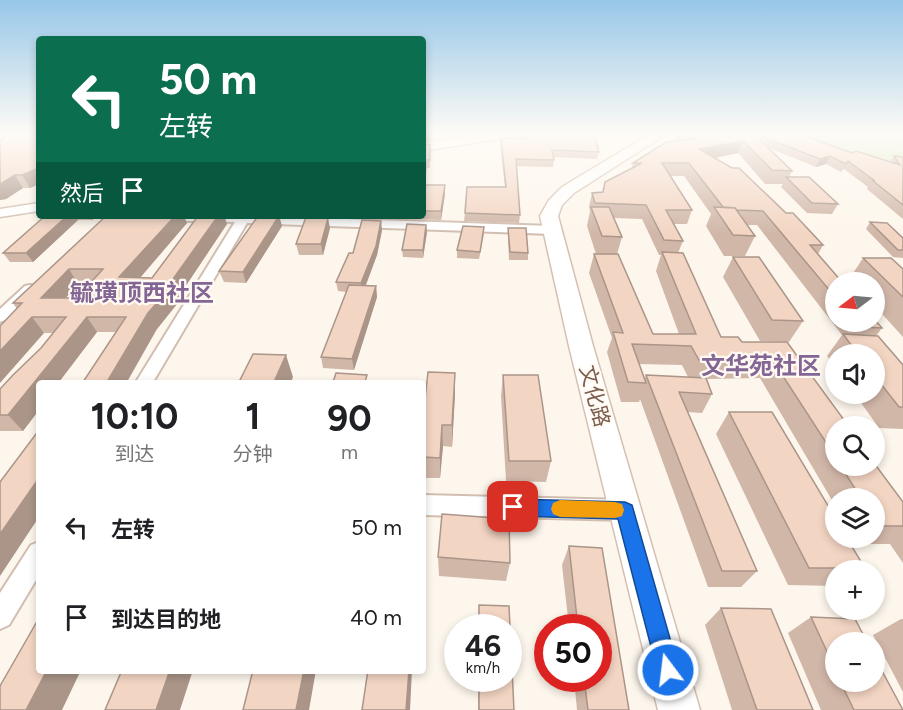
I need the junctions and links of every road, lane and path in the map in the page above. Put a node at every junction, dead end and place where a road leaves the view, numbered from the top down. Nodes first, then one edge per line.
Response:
1 (608, 167) edge
2 (36, 207) edge
3 (0, 213) edge
4 (220, 219) edge
5 (242, 220) junction
6 (552, 230) junction
7 (41, 278) edge
8 (0, 317) edge
9 (145, 380) edge
10 (426, 505) edge
11 (625, 510) junction
12 (36, 559) edge
13 (0, 616) edge
14 (679, 710) edge

1 - 6 main road, 文化路
2 - 3 street
4 - 5 street
5 - 6 street
5 - 9 street
6 - 11 main road, 文化路
7 - 8 street
10 - 11 street
11 - 14 main road, 文化路
12 - 13 street

